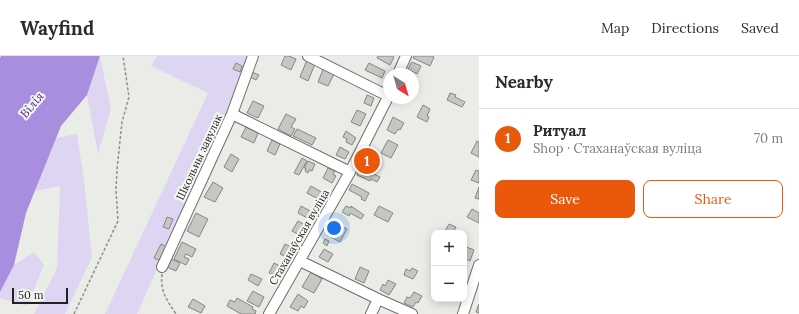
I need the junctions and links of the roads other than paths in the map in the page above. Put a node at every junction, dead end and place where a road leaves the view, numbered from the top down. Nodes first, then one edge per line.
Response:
1 (254, 56) edge
2 (308, 56) edge
3 (406, 56) edge
4 (401, 68) edge
5 (383, 93) edge
6 (384, 104) edge
7 (232, 114) junction
8 (350, 172) junction
9 (300, 261) junction
10 (479, 265) edge
11 (162, 266) road end
12 (378, 299) junction
13 (269, 314) edge
14 (371, 314) edge
15 (412, 314) edge
16 (463, 314) edge

1 - 7 street, Школьны завулак
2 - 5 street, Стаханаўская вуліца
3 - 4 street
6 - 8 street, Стаханаўская вуліца
7 - 8 street
7 - 11 street, Школьны завулак
8 - 9 street, Стаханаўская вуліца
9 - 12 street
9 - 13 street, Стаханаўская вуліца
10 - 16 street
12 - 14 street
12 - 15 street

